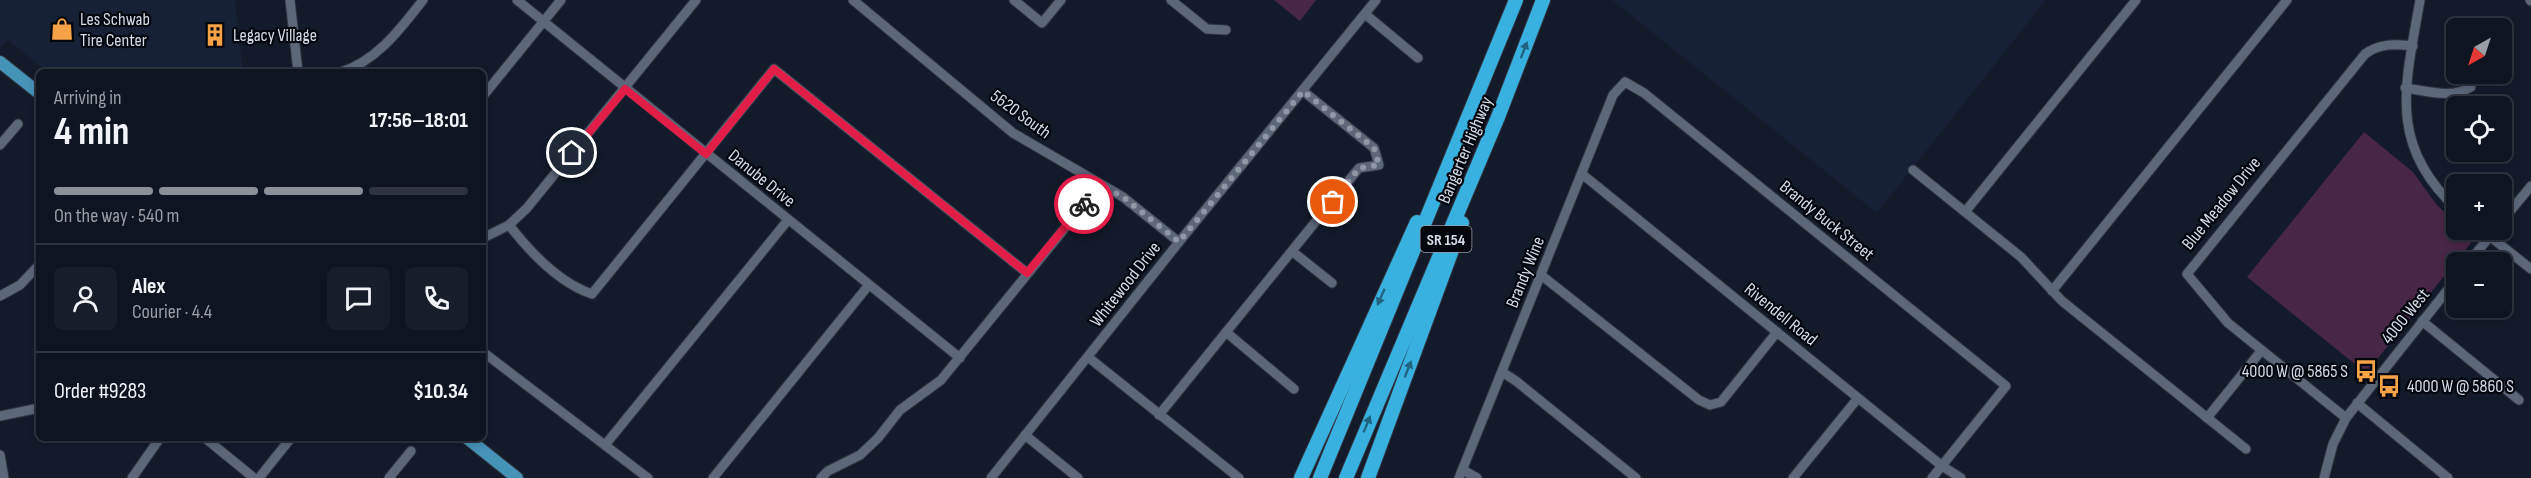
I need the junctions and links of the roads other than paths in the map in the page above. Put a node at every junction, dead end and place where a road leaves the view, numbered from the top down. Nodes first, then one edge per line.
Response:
1 (290, 0) edge
2 (423, 0) edge
3 (517, 0) edge
4 (561, 0) edge
5 (696, 0) edge
6 (853, 0) edge
7 (1014, 0) edge
8 (1060, 0) edge
9 (1172, 0) edge
10 (1376, 0) edge
11 (1516, 0) edge
12 (1544, 0) edge
13 (2136, 0) edge
14 (2287, 0) edge
15 (2420, 0) edge
16 (1365, 14) junction
17 (543, 21) junction
18 (1226, 30) dead end
19 (2413, 46) junction
20 (1418, 58) dead end
21 (0, 62) edge
22 (298, 69) edge
23 (347, 69) edge
24 (1487, 74) junction
25 (1626, 82) joint
26 (1512, 83) junction
27 (2471, 87) dead end
28 (2405, 88) junction
29 (625, 89) junction
30 (36, 91) edge
31 (1303, 91) junction
32 (486, 92) edge
33 (18, 124) dead end
34 (0, 146) edge
35 (706, 154) junction
36 (1913, 171) dead end
37 (1582, 174) junction
38 (1100, 185) junction
39 (2531, 186) edge
40 (2446, 197) edge
41 (2512, 209) edge
42 (1965, 212) junction
43 (788, 220) junction
44 (509, 225) junction
45 (486, 236) edge
46 (2487, 240) edge
47 (2500, 240) edge
48 (1179, 242) junction
49 (1293, 252) junction
50 (2477, 252) edge
51 (36, 268) edge
52 (2531, 269) edge
53 (1027, 273) junction
54 (1541, 275) junction
55 (1332, 283) dead end
56 (868, 286) junction
57 (2052, 291) junction
58 (2446, 292) edge
59 (0, 296) edge
60 (2422, 321) junction
61 (1227, 332) junction
62 (1777, 332) junction
63 (2261, 351) junction
64 (486, 353) edge
65 (1088, 357) junction
66 (960, 358) junction
67 (1502, 372) junction
68 (1294, 389) dead end
69 (1858, 398) junction
70 (2519, 400) dead end
71 (2356, 403) junction
72 (36, 409) edge
73 (0, 416) edge
74 (1159, 416) junction
75 (2208, 418) junction
76 (2346, 418) junction
77 (1024, 435) junction
78 (158, 441) edge
79 (209, 441) edge
80 (289, 441) edge
81 (471, 441) edge
82 (605, 445) junction
83 (2246, 449) dead end
84 (411, 451) dead end
85 (0, 455) edge
86 (1942, 466) junction
87 (1461, 474) edge
88 (4, 478) edge
89 (132, 478) edge
90 (254, 478) edge
91 (259, 478) edge
92 (389, 478) edge
93 (517, 478) edge
94 (648, 478) edge
95 (713, 478) edge
96 (821, 478) edge
97 (991, 478) edge
98 (1078, 478) edge
99 (1239, 478) edge
100 (1301, 478) edge
101 (1320, 478) edge
102 (1346, 478) edge
103 (1368, 478) edge
104 (1477, 478) edge
105 (1636, 478) edge
106 (1793, 478) edge
107 (1932, 478) edge
108 (1961, 478) edge
109 (2324, 478) edge
110 (2448, 478) edge

1 - 22 street
2 - 23 street
3 - 17 street, Danube Drive
4 - 17 street
5 - 29 street
6 - 38 street, 5620 South
7 - 8 street
9 - 18 street
10 - 16 street, Whitewood Drive
11 - 24 highway, Bangerter Highway / SR 154
26 -> 12 highway, Bangerter Highway / SR 154
13 - 42 street
14 - 57 street
15 - 19 street
16 - 20 street
16 - 31 street, Whitewood Drive
17 - 29 street, Danube Drive
17 - 32 street
19 - 28 street
19 - 63 street, Blue Meadow Drive
21 - 30 main road
24 -> 100 highway
24 - 101 highway, Bangerter Highway / SR 154
25 - 37 street, Brandy Wine
25 - 86 street, Brandy Buck Street
102 -> 26 highway, Bangerter Highway / SR 154
103 -> 26 highway
27 - 28 street
28 - 40 street
29 - 35 street, Danube Drive
29 - 44 street
31 - 48 street, Whitewood Drive
31 - 49 street
33 - 34 street
35 - 43 street, Danube Drive
35 - 44 street
35 - 53 street
36 - 42 street
37 - 54 street, Brandy Wine
37 - 62 street, Rivendell Road
38 - 48 street, 5620 South
38 - 53 street
39 - 41 street
42 - 57 street
43 - 56 street, Danube Drive
43 - 82 street
44 - 45 street
46 - 50 street
47 - 52 street
48 - 65 street, Whitewood Drive
49 - 55 street
49 - 61 street
51 - 59 street
53 - 66 street
54 - 62 street
54 - 67 street, Brandy Wine
56 - 66 street, Danube Drive
56 - 95 street
57 - 75 street
58 - 60 street, 4000 West
60 - 70 street
60 - 71 street, 4000 West
61 - 68 street
61 - 74 street
62 - 69 street, Rivendell Road
63 - 75 street
63 - 76 street, Blue Meadow Drive
64 - 82 street
65 - 74 street
65 - 77 street, Whitewood Drive
66 - 96 street
67 - 87 street, Brandy Wine
67 - 105 street
69 - 86 street, Rivendell Road
69 - 106 street
71 - 76 street, 4000 West
71 - 110 street
72 - 73 street
74 - 99 street
75 - 83 street
76 - 109 street, 4000 West
77 - 97 street, Whitewood Drive
77 - 98 street
78 - 89 street
79 - 90 street
80 - 91 street
81 - 93 main road
82 - 94 street
84 - 92 street
85 - 88 street
86 - 107 street
86 - 108 street, Rivendell Road
87 - 104 street

